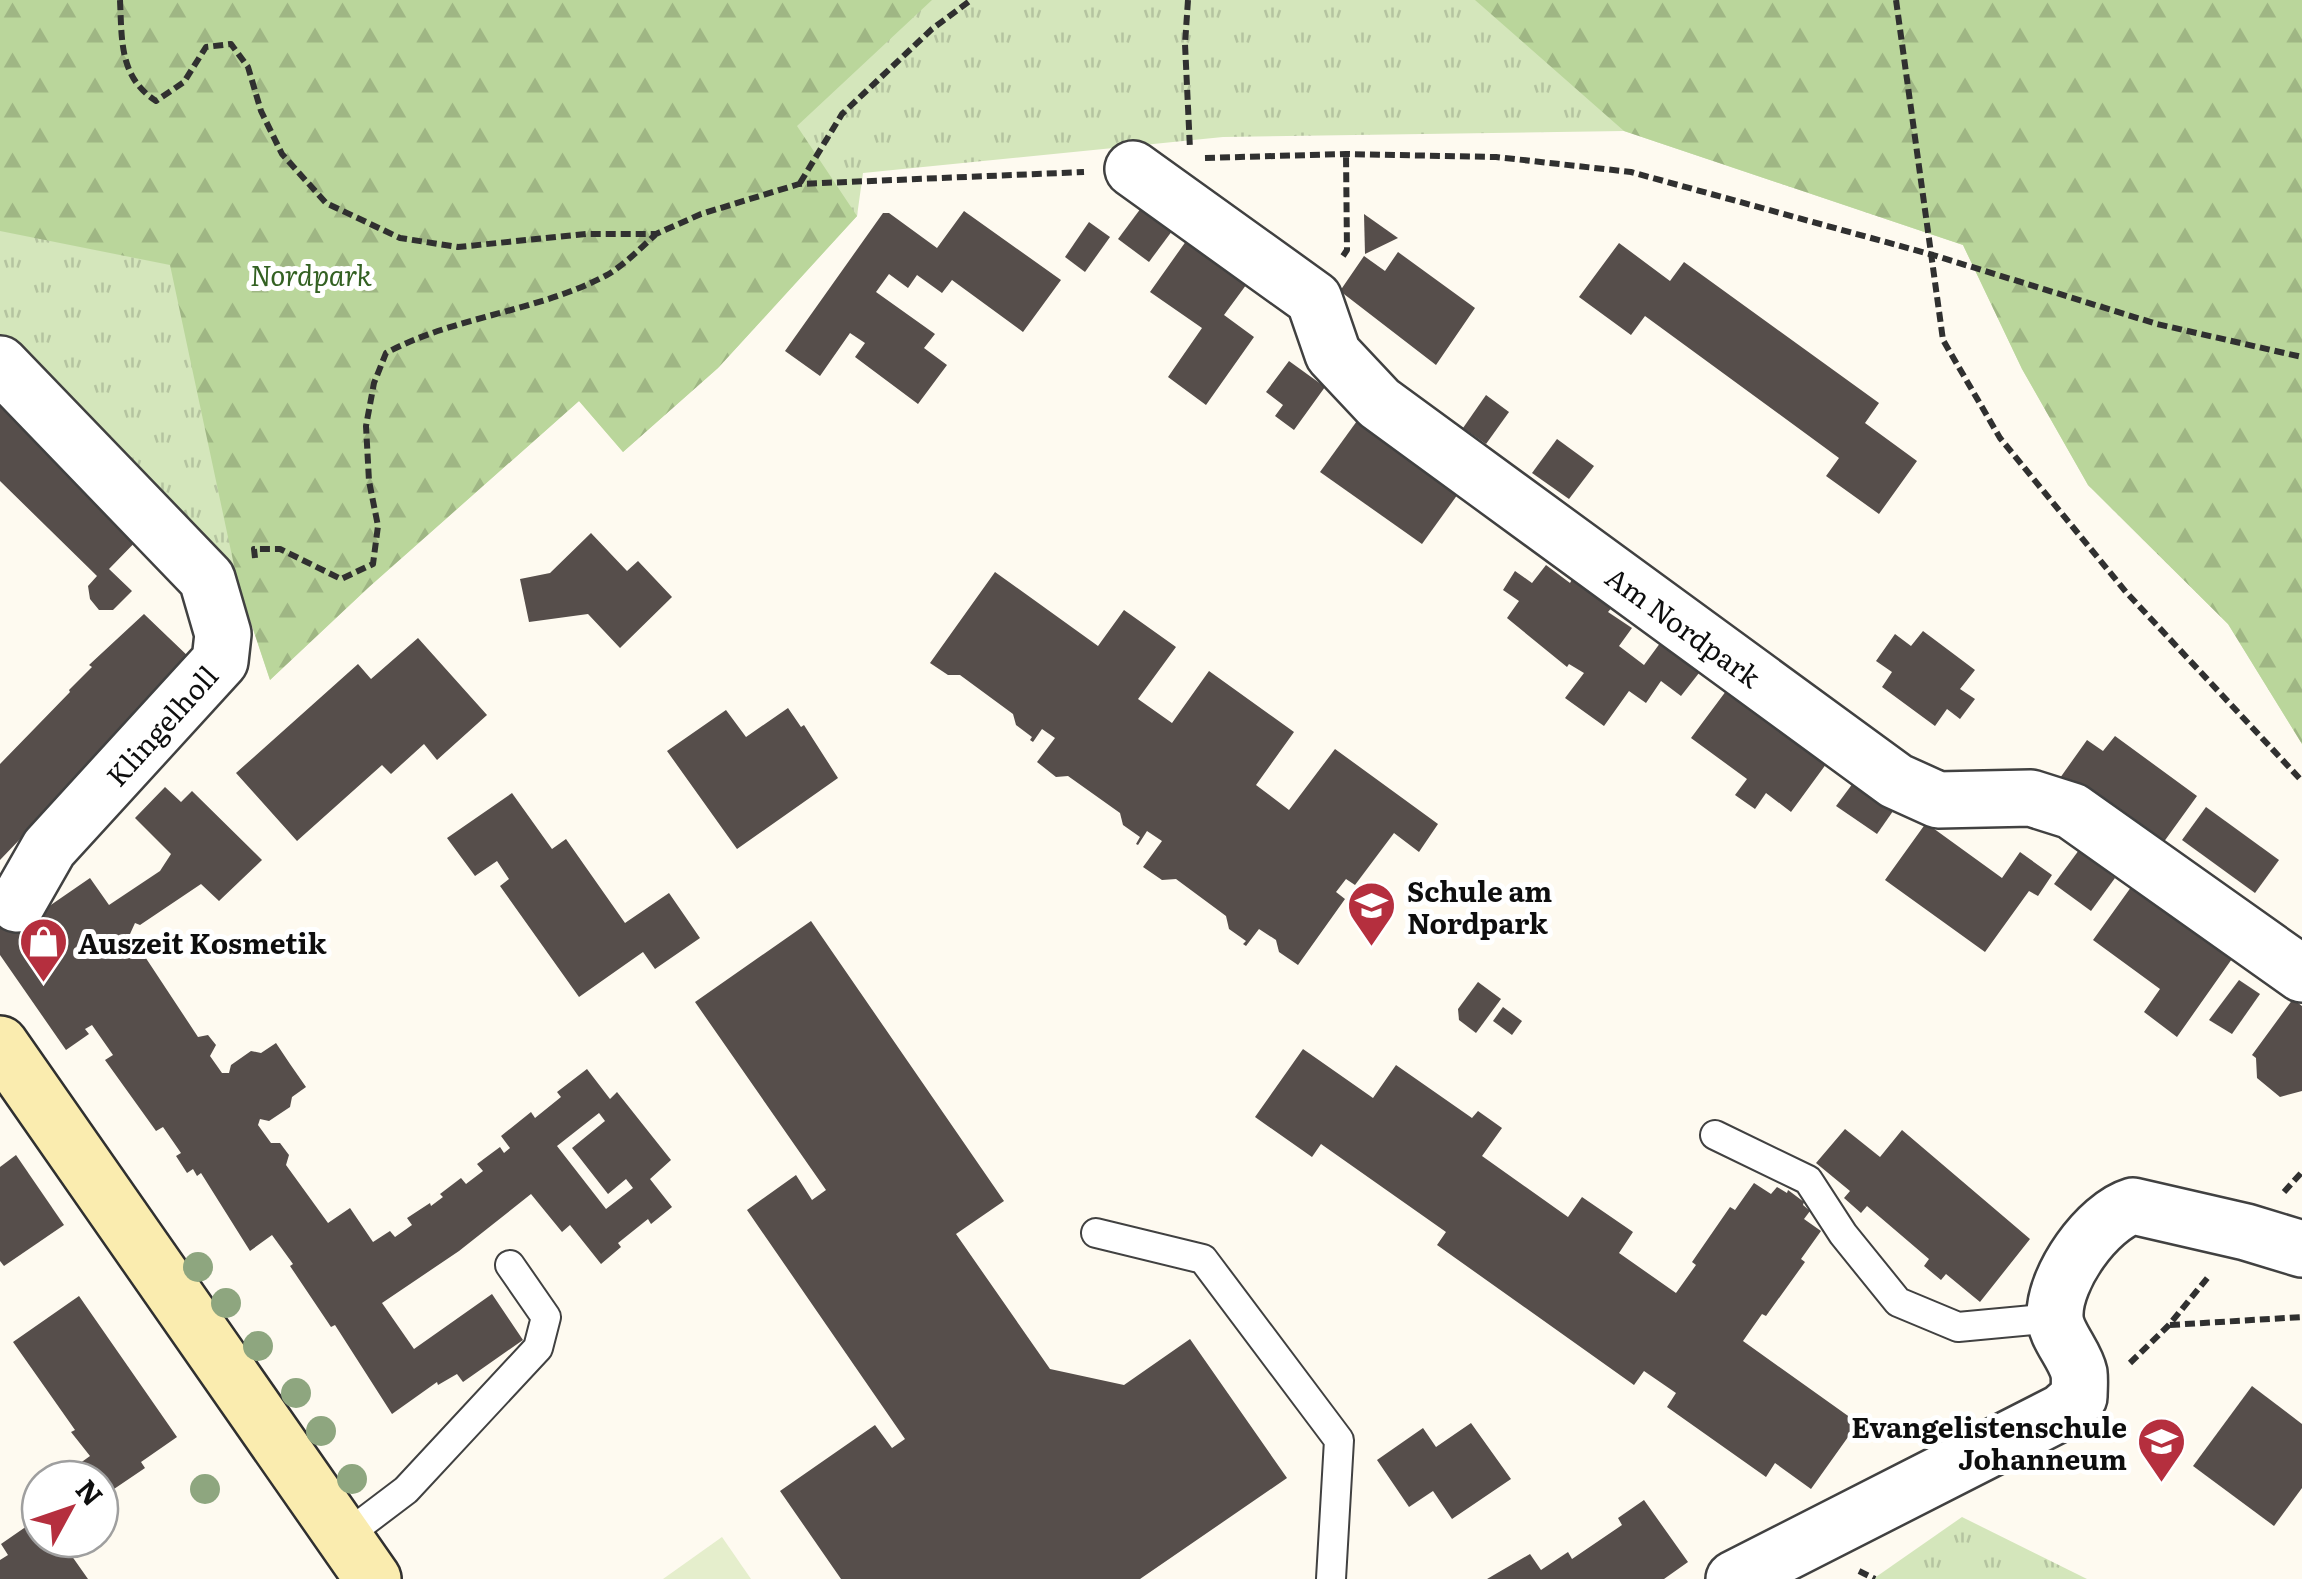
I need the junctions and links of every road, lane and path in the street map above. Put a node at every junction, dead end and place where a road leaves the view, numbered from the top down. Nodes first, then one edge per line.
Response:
1 (120, 0) edge
2 (971, 0) edge
3 (1188, 0) edge
4 (1896, 0) edge
5 (1346, 154) junction
6 (1133, 169) joint
7 (800, 184) junction
8 (656, 234) junction
9 (1933, 255) junction
10 (1339, 264) dead end
11 (2302, 356) edge
12 (0, 364) edge
13 (256, 564) dead end
14 (2302, 781) edge
15 (18, 904) dead end
16 (2302, 974) edge
17 (0, 1044) edge
18 (1715, 1136) dead end
19 (1096, 1233) dead end
20 (2302, 1250) edge
21 (510, 1265) dead end
22 (2302, 1317) edge
23 (2054, 1318) junction
24 (2169, 1325) dead end
25 (358, 1558) edge
26 (1800, 1562) edge
27 (1331, 1579) edge
28 (1734, 1579) edge

1 - 8 path
2 - 7 path
3 - 5 path
4 - 9 path
5 - 9 path
5 - 10 path
6 - 7 path
6 - 16 street, Am Nordpark
7 - 8 path
8 - 13 path
9 - 11 path
9 - 14 path
12 - 15 street, Klingelholl
17 - 25 street
18 - 23 lane
19 - 27 lane
20 - 23 street
21 - 25 lane
22 - 24 path
23 - 26 street
26 - 28 street

